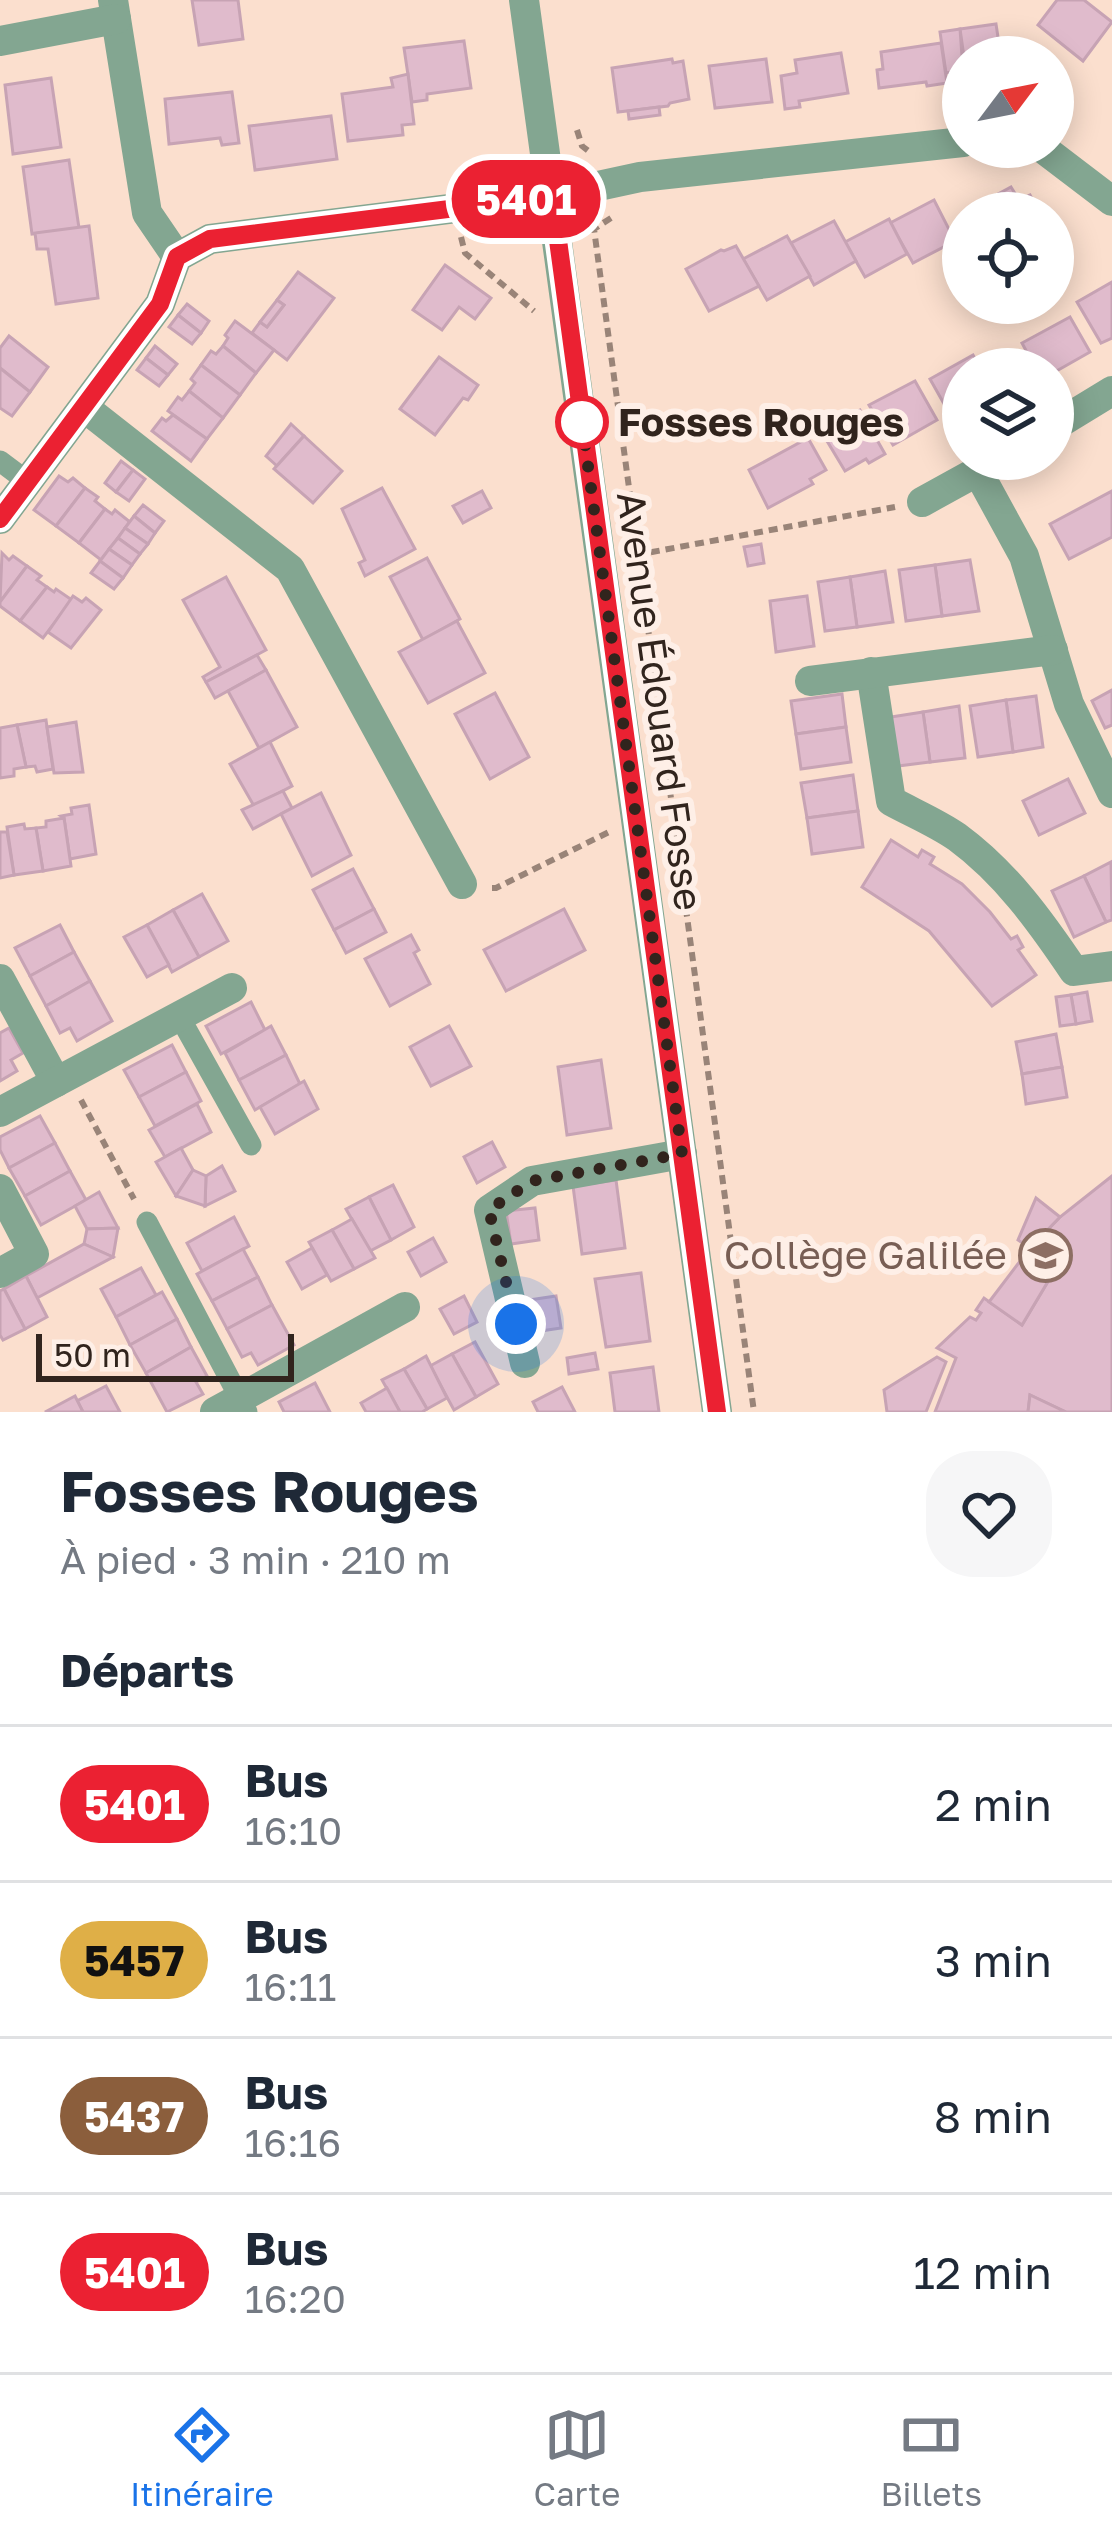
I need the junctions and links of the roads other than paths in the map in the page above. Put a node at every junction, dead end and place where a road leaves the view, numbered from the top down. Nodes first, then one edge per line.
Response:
1 (524, 0) edge
2 (114, 10) edge
3 (0, 41) edge
4 (942, 144) edge
5 (1069, 168) edge
6 (552, 196) junction
7 (1112, 201) edge
8 (177, 257) junction
9 (1112, 392) edge
10 (85, 408) junction
11 (1074, 415) edge
12 (0, 461) edge
13 (963, 480) edge
14 (994, 480) edge
15 (28, 482) junction
16 (922, 502) road end
17 (0, 519) edge
18 (1053, 650) junction
19 (871, 672) junction
20 (810, 681) dead end
21 (1112, 793) edge
22 (462, 884) road end
23 (1112, 966) edge
24 (0, 979) edge
25 (232, 988) dead end
26 (179, 1016) junction
27 (62, 1079) junction
28 (0, 1112) edge
29 (251, 1144) dead end
30 (682, 1154) junction
31 (0, 1189) edge
32 (147, 1222) road end
33 (0, 1273) edge
34 (405, 1307) dead end
35 (525, 1363) dead end
36 (234, 1408) edge
37 (717, 1412) edge

1 - 6 street, Avenue Édouard Fosse
2 - 3 street
2 - 8 street
4 - 6 street
5 - 7 street
6 - 8 street
6 - 30 street, Avenue Édouard Fosse
8 - 10 street
9 - 11 street
10 - 15 street
10 - 22 street
12 - 15 lane
13 - 16 street
14 - 18 street
15 - 17 street
18 - 19 street
18 - 21 street
19 - 20 street
19 - 23 street
24 - 27 street
25 - 26 street
26 - 27 street
26 - 29 lane
27 - 28 street
30 - 35 street
30 - 37 street, Avenue Édouard Fosse
31 - 33 street
32 - 36 lane
34 - 36 street

